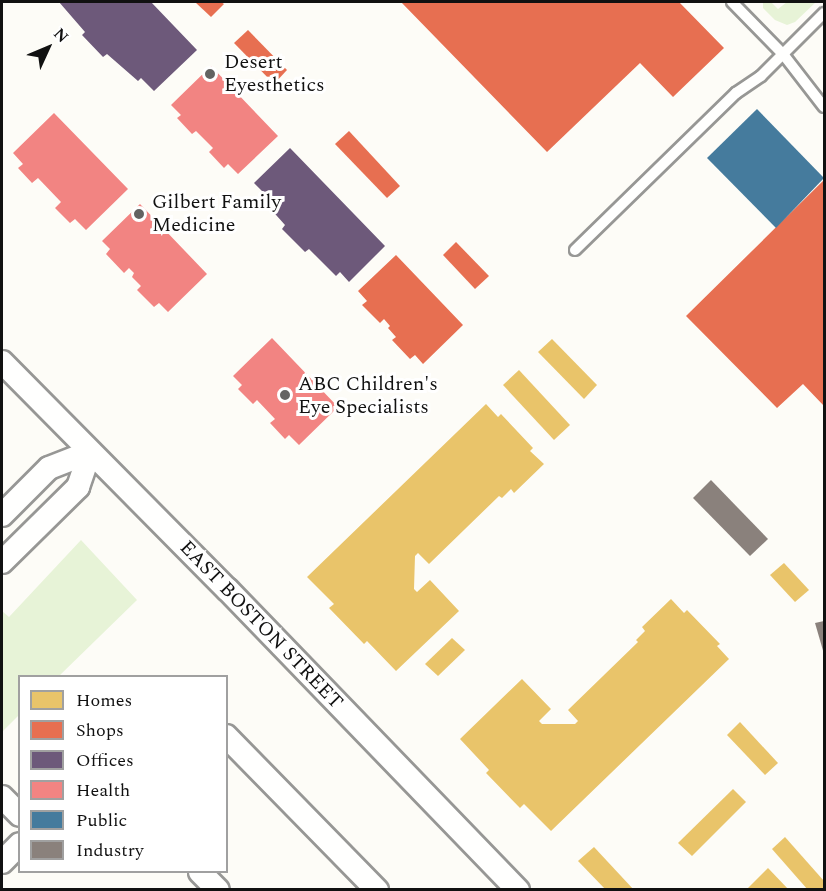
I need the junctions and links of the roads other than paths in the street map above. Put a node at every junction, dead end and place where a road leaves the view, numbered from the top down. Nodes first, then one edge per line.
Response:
1 (732, 2) edge
2 (825, 13) edge
3 (783, 54) junction
4 (825, 107) edge
5 (575, 250) dead end
6 (2, 362) edge
7 (90, 452) junction
8 (2, 514) edge
9 (4, 555) edge
10 (228, 738) edge
11 (2, 796) edge
12 (18, 813) edge
13 (18, 846) edge
14 (2, 862) edge
15 (201, 873) edge
16 (218, 890) edge
17 (377, 890) edge
18 (518, 890) edge

1 - 3 lane
2 - 3 lane
3 - 4 lane
3 - 5 lane
6 - 7 street, EAST BOSTON STREET
7 - 8 street
7 - 9 street
7 - 18 street, EAST BOSTON STREET
10 - 17 street
11 - 12 street
13 - 14 street
15 - 16 street

